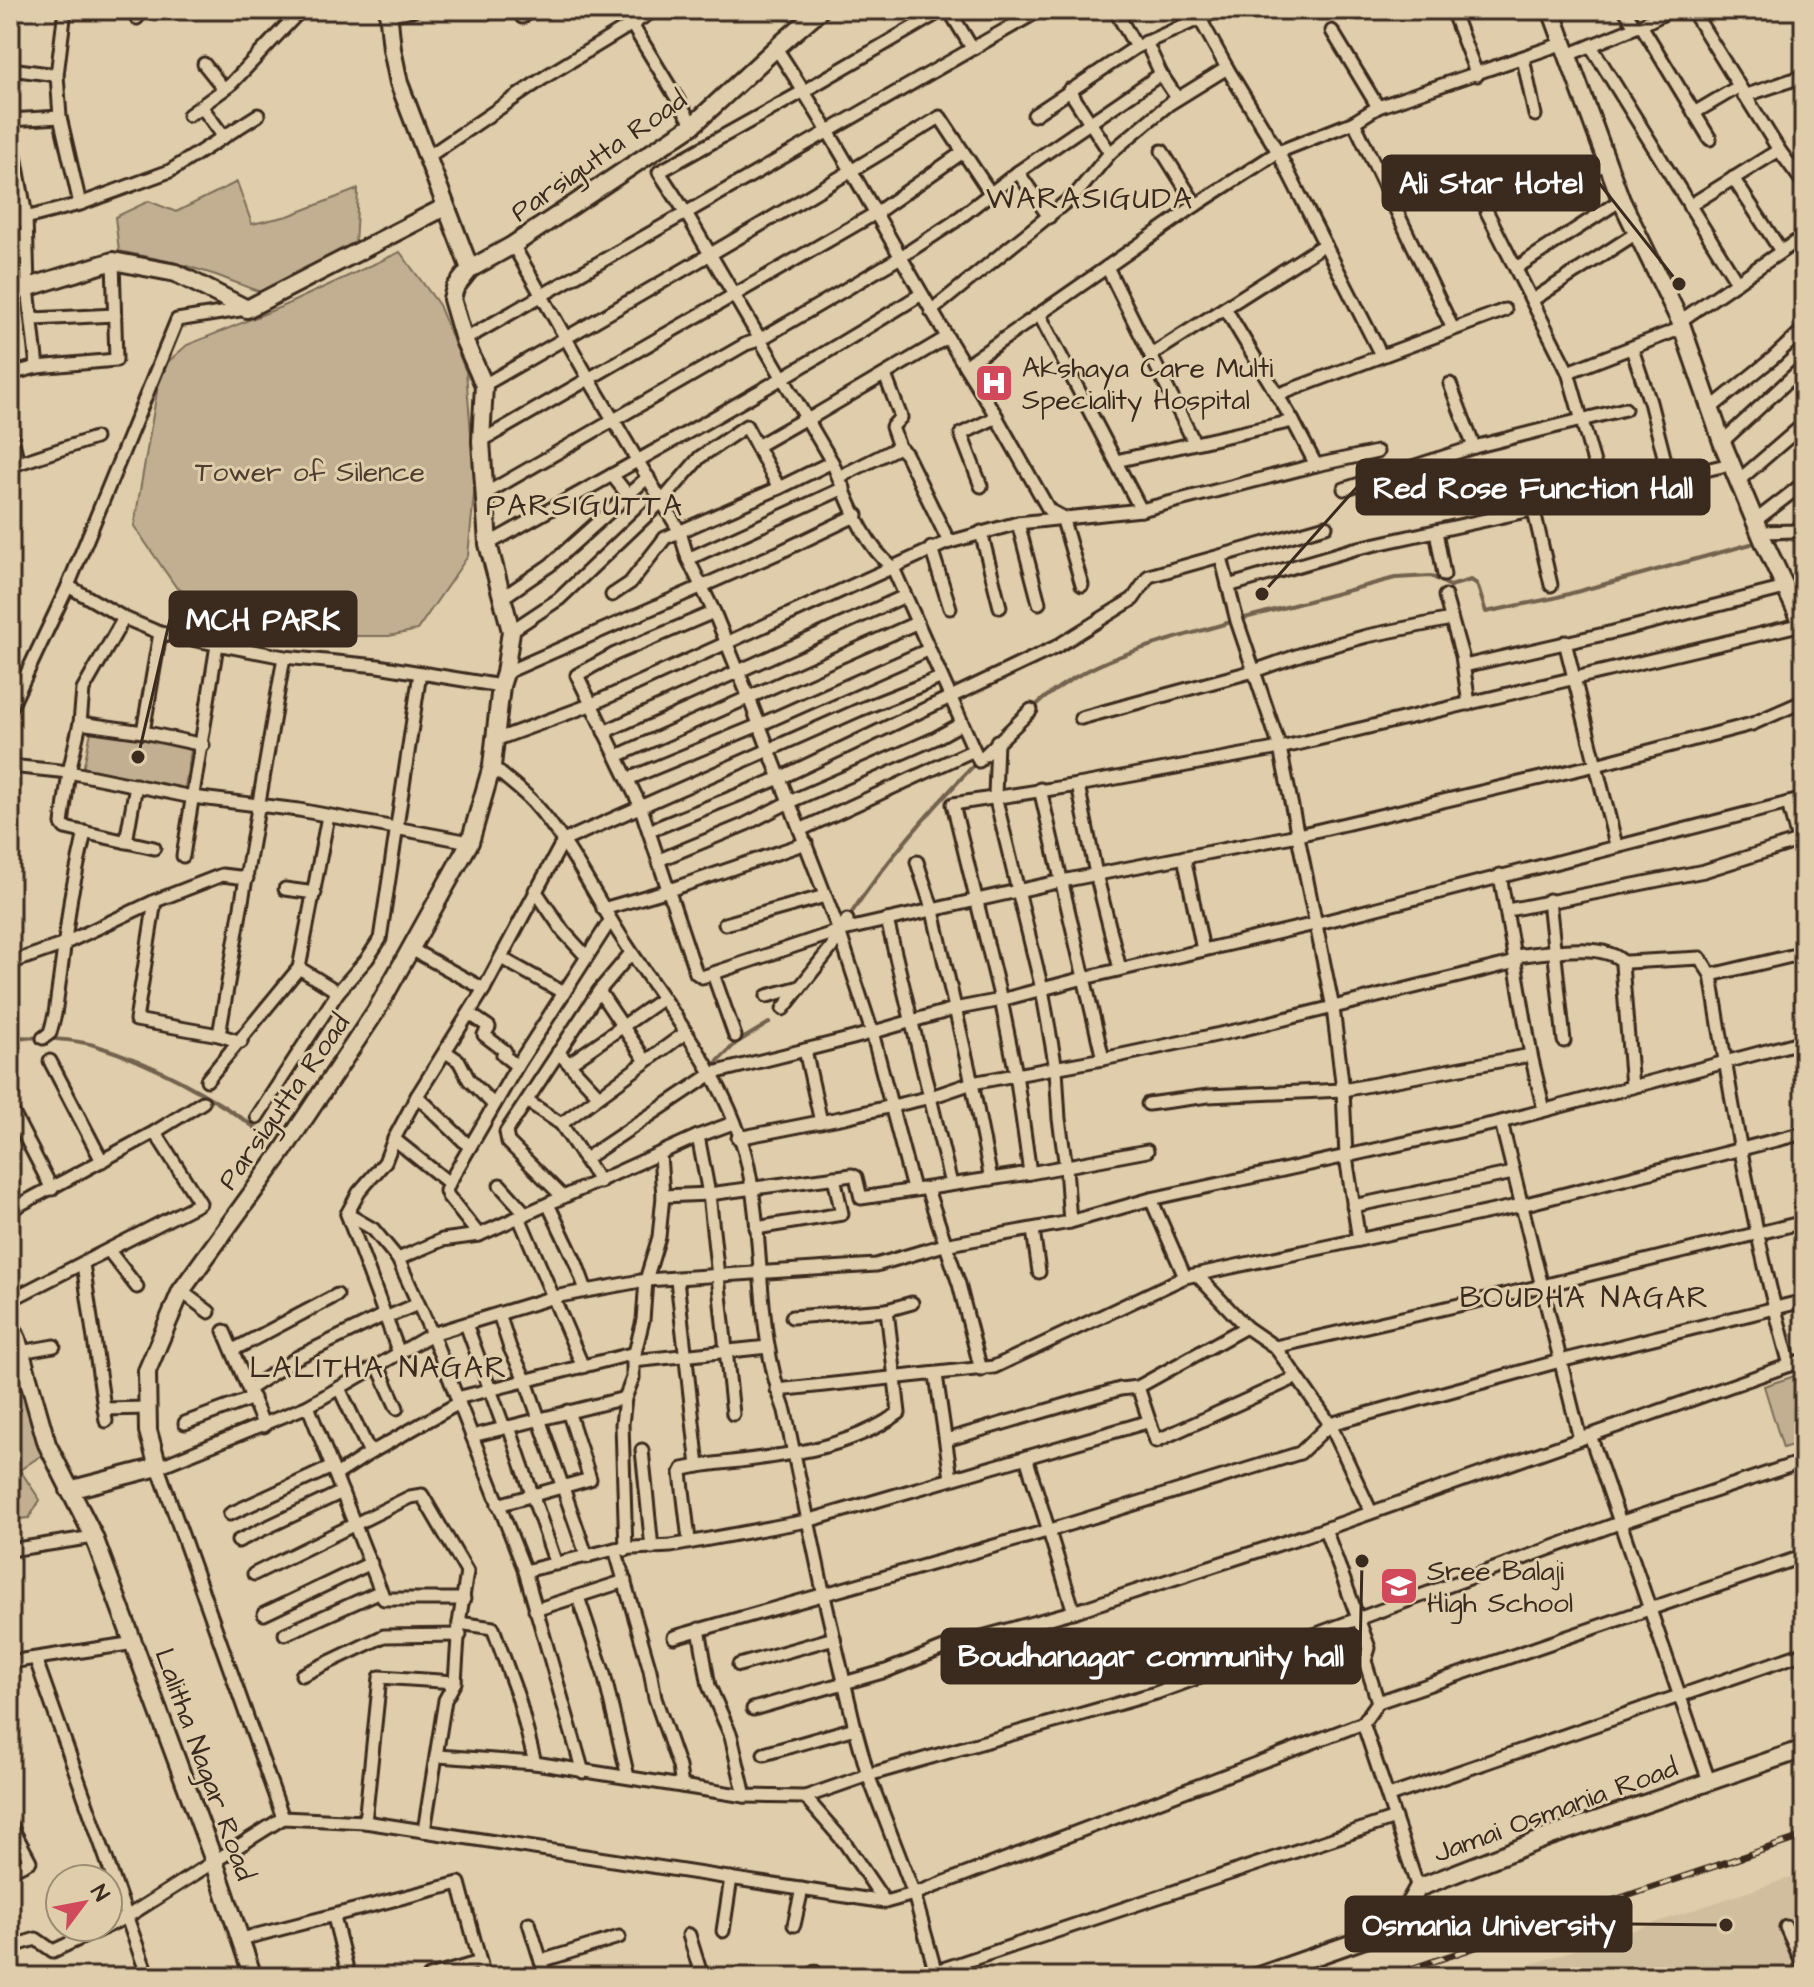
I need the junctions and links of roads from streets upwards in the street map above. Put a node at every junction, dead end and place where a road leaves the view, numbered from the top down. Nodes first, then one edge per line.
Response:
1 (65, 10) edge
2 (301, 10) edge
3 (414, 10) edge
4 (534, 10) edge
5 (623, 10) edge
6 (655, 10) edge
7 (819, 10) edge
8 (943, 10) edge
9 (949, 10) edge
10 (1040, 10) edge
11 (1115, 10) edge
12 (1219, 10) edge
13 (1551, 10) edge
14 (1625, 10) edge
15 (1671, 10) edge
16 (1692, 10) edge
17 (388, 12) edge
18 (1453, 13) dead end
19 (1197, 14) edge
20 (522, 17) dead end
21 (630, 23) junction
22 (1638, 26) junction
23 (1332, 31) dead end
24 (1141, 44) junction
25 (1591, 46) junction
26 (776, 48) junction
27 (972, 48) junction
28 (1566, 49) junction
29 (1517, 58) junction
30 (204, 64) dead end
31 (1227, 68) junction
32 (18, 70) dead end
33 (1161, 74) junction
34 (57, 75) junction
35 (1477, 75) junction
36 (1804, 76) edge
37 (224, 89) junction
38 (1069, 90) junction
39 (804, 91) junction
40 (1741, 91) junction
41 (1177, 98) junction
42 (201, 106) junction
43 (1378, 107) junction
44 (1694, 113) junction
45 (189, 115) dead end
46 (258, 115) dead end
47 (1034, 115) dead end
48 (1535, 115) dead end
49 (60, 117) junction
50 (10, 120) edge
51 (1354, 122) junction
52 (1091, 123) junction
53 (693, 125) junction
54 (10, 128) edge
55 (829, 132) junction
56 (224, 137) junction
57 (1710, 139) dead end
58 (1779, 150) junction
59 (1162, 151) dead end
60 (963, 152) junction
61 (1278, 152) junction
62 (1110, 153) junction
63 (429, 156) junction
64 (1608, 164) junction
65 (851, 171) junction
66 (1018, 172) junction
67 (1733, 178) junction
68 (1555, 181) dead end
69 (1803, 182) edge
70 (991, 194) junction
71 (1621, 200) junction
72 (80, 204) junction
73 (1196, 205) junction
74 (1689, 206) junction
75 (445, 207) junction
76 (1487, 212) dead end
77 (686, 213) junction
78 (876, 213) junction
79 (26, 216) junction
80 (1049, 217) junction
81 (10, 222) edge
82 (1638, 232) junction
83 (1804, 236) edge
84 (1325, 244) junction
85 (513, 245) junction
86 (1781, 251) junction
87 (709, 253) junction
88 (899, 258) junction
89 (113, 261) junction
90 (1107, 267) junction
91 (1516, 268) junction
92 (470, 269) junction
93 (1737, 282) junction
94 (28, 288) junction
95 (10, 293) edge
96 (920, 295) junction
97 (542, 297) junction
98 (733, 297) junction
99 (1534, 299) junction
100 (1225, 308) junction
101 (247, 309) junction
102 (1505, 310) dead end
103 (931, 311) junction
104 (1039, 314) junction
105 (115, 315) junction
106 (34, 319) junction
107 (1681, 324) junction
108 (1453, 329) junction
109 (1804, 329) edge
110 (566, 338) junction
111 (946, 338) junction
112 (464, 340) junction
113 (759, 340) junction
114 (1632, 349) junction
115 (1151, 355) junction
116 (1381, 355) junction
117 (962, 363) junction
118 (1804, 366) edge
119 (37, 367) junction
120 (1568, 372) junction
121 (10, 374) edge
122 (885, 375) junction
123 (589, 379) junction
124 (784, 379) junction
125 (1450, 384) dead end
126 (484, 385) junction
127 (1277, 395) junction
128 (1711, 408) junction
129 (1625, 409) dead end
130 (997, 417) junction
131 (807, 419) junction
132 (1581, 419) junction
133 (614, 420) junction
134 (1293, 421) junction
135 (1804, 424) edge
136 (10, 429) edge
137 (95, 438) dead end
138 (481, 441) junction
139 (1194, 442) junction
140 (1722, 442) junction
141 (757, 446) junction
142 (899, 447) junction
143 (1474, 447) junction
144 (1377, 452) dead end
145 (639, 461) junction
146 (1116, 461) junction
147 (832, 462) junction
148 (14, 464) edge
149 (1731, 464) junction
150 (1316, 465) junction
151 (612, 475) junction
152 (648, 477) junction
153 (1670, 480) junction
154 (1738, 481) junction
155 (841, 483) junction
156 (1804, 483) edge
157 (981, 486) dead end
158 (779, 488) junction
159 (1344, 489) dead end
160 (485, 494) junction
161 (627, 494) junction
162 (1603, 494) junction
163 (663, 500) junction
164 (1141, 510) junction
165 (1534, 511) junction
166 (857, 515) junction
167 (1062, 517) junction
168 (1018, 523) junction
169 (1804, 525) edge
170 (1326, 526) dead end
171 (1758, 526) junction
172 (1436, 531) junction
173 (680, 532) junction
174 (981, 532) junction
175 (949, 542) junction
176 (488, 544) junction
177 (931, 548) junction
178 (1221, 557) junction
179 (688, 559) junction
180 (893, 568) junction
181 (1444, 575) dead end
182 (701, 585) junction
183 (1082, 585) dead end
184 (1551, 585) dead end
185 (68, 586) junction
186 (1228, 586) junction
187 (1785, 588) junction
188 (612, 595) dead end
189 (905, 596) junction
190 (1445, 596) dead end
191 (502, 598) junction
192 (1039, 603) dead end
193 (1000, 607) dead end
194 (950, 608) dead end
195 (714, 612) junction
196 (124, 618) junction
197 (1802, 618) edge
198 (1451, 619) junction
199 (916, 623) junction
200 (511, 631) junction
201 (160, 633) junction
202 (1565, 642) junction
203 (726, 643) junction
204 (217, 645) junction
205 (928, 650) junction
206 (284, 657) junction
207 (1464, 666) junction
208 (736, 671) junction
209 (1254, 671) junction
210 (420, 673) junction
211 (940, 678) junction
212 (503, 680) junction
213 (1574, 680) junction
214 (749, 698) junction
215 (950, 699) junction
216 (1804, 701) edge
217 (1469, 704) junction
218 (590, 705) junction
219 (10, 709) edge
220 (1031, 710) dead end
221 (1081, 718) dead end
222 (80, 723) junction
223 (961, 724) junction
224 (759, 725) junction
225 (143, 732) junction
226 (604, 732) junction
227 (495, 740) junction
228 (997, 741) junction
229 (203, 745) junction
230 (1280, 748) junction
231 (769, 750) junction
232 (979, 755) junction
233 (617, 756) junction
234 (1596, 765) junction
235 (10, 766) edge
236 (492, 766) junction
237 (69, 772) junction
238 (780, 778) junction
239 (628, 779) junction
240 (136, 785) junction
241 (1078, 785) junction
242 (1040, 789) junction
243 (995, 796) junction
244 (192, 797) junction
245 (1804, 799) edge
246 (789, 802) junction
247 (1788, 803) junction
248 (260, 804) junction
249 (640, 805) junction
250 (328, 816) junction
251 (396, 827) junction
252 (800, 830) junction
253 (649, 831) junction
254 (85, 832) junction
255 (1298, 835) junction
256 (563, 841) junction
257 (1798, 841) junction
258 (126, 842) junction
259 (470, 842) junction
260 (806, 843) junction
261 (1616, 845) junction
262 (154, 848) dead end
263 (183, 856) dead end
264 (1184, 857) junction
265 (659, 860) junction
266 (917, 862) dead end
267 (1804, 862) edge
268 (1096, 874) junction
269 (1500, 875) junction
270 (247, 878) junction
271 (1062, 881) junction
272 (285, 889) dead end
273 (535, 890) junction
274 (669, 890) junction
275 (1018, 891) junction
276 (315, 893) junction
277 (825, 896) junction
278 (1549, 900) junction
279 (155, 901) junction
280 (977, 901) junction
281 (603, 909) junction
282 (1508, 910) junction
283 (933, 911) junction
284 (847, 920) dead end
285 (887, 920) junction
286 (610, 921) junction
287 (725, 924) dead end
288 (1315, 924) junction
289 (839, 931) junction
290 (64, 944) junction
291 (411, 949) junction
292 (1203, 950) junction
293 (1556, 952) junction
294 (631, 953) junction
295 (1804, 953) edge
296 (586, 956) junction
297 (501, 958) junction
298 (1516, 959) junction
299 (10, 963) edge
300 (1624, 963) junction
301 (299, 968) junction
302 (1120, 969) junction
303 (713, 974) junction
304 (1711, 975) junction
305 (1084, 978) junction
306 (800, 987) junction
307 (484, 989) junction
308 (1042, 989) junction
309 (599, 991) junction
310 (338, 992) junction
311 (564, 993) junction
312 (767, 996) dead end
313 (662, 999) junction
314 (1001, 1000) junction
315 (1333, 1008) junction
316 (783, 1009) dead end
317 (954, 1009) junction
318 (470, 1014) junction
319 (913, 1021) junction
320 (624, 1027) junction
321 (872, 1032) junction
322 (685, 1033) junction
323 (219, 1035) junction
324 (735, 1036) dead end
325 (43, 1038) dead end
326 (1564, 1041) dead end
327 (1804, 1041) edge
328 (241, 1042) junction
329 (805, 1050) junction
330 (446, 1052) junction
331 (558, 1052) junction
332 (1531, 1055) junction
333 (1103, 1059) junction
334 (50, 1061) dead end
335 (646, 1061) junction
336 (570, 1063) junction
337 (1725, 1063) junction
338 (517, 1066) junction
339 (1056, 1069) junction
340 (713, 1073) junction
341 (1016, 1074) junction
342 (207, 1080) dead end
343 (972, 1083) junction
344 (1632, 1087) junction
345 (1343, 1090) junction
346 (417, 1096) junction
347 (599, 1096) junction
348 (931, 1097) junction
349 (527, 1101) junction
350 (203, 1102) dead end
351 (1148, 1104) dead end
352 (494, 1105) junction
353 (893, 1106) junction
354 (10, 1107) edge
355 (1544, 1110) junction
356 (257, 1117) dead end
357 (821, 1122) junction
358 (1501, 1122) junction
359 (733, 1123) junction
360 (561, 1124) junction
361 (155, 1132) junction
362 (1804, 1133) edge
363 (698, 1136) junction
364 (738, 1138) junction
365 (394, 1139) junction
366 (469, 1146) junction
367 (1742, 1150) junction
368 (1147, 1151) dead end
369 (660, 1155) junction
370 (1346, 1157) junction
371 (585, 1159) junction
372 (102, 1161) junction
373 (1066, 1167) junction
374 (1030, 1173) junction
375 (1513, 1173) junction
376 (834, 1177) junction
377 (991, 1179) junction
378 (600, 1182) junction
379 (449, 1183) junction
380 (951, 1184) junction
381 (500, 1185) dead end
382 (751, 1187) junction
383 (52, 1189) junction
384 (913, 1189) junction
385 (927, 1189) junction
386 (709, 1194) junction
387 (663, 1196) junction
388 (563, 1197) junction
389 (1151, 1199) junction
390 (548, 1204) junction
391 (1522, 1205) junction
392 (1353, 1206) junction
393 (10, 1210) edge
394 (347, 1214) junction
395 (523, 1216) junction
396 (1070, 1222) junction
397 (1804, 1222) edge
398 (756, 1228) junction
399 (1033, 1230) junction
400 (479, 1235) junction
401 (1758, 1235) junction
402 (1359, 1240) junction
403 (944, 1245) junction
404 (109, 1251) junction
405 (398, 1259) junction
406 (83, 1264) junction
407 (1039, 1272) dead end
408 (760, 1273) junction
409 (1191, 1276) junction
410 (716, 1277) junction
411 (646, 1280) junction
412 (677, 1280) junction
413 (1542, 1286) junction
414 (137, 1287) dead end
415 (586, 1290) junction
416 (181, 1291) junction
417 (337, 1295) dead end
418 (554, 1297) junction
419 (10, 1300) edge
420 (1804, 1301) edge
421 (912, 1303) dead end
422 (418, 1304) junction
423 (1774, 1309) junction
424 (887, 1310) junction
425 (209, 1312) dead end
426 (499, 1314) junction
427 (385, 1316) junction
428 (792, 1317) dead end
429 (466, 1324) junction
430 (1246, 1327) junction
431 (224, 1331) dead end
432 (432, 1334) junction
433 (14, 1339) edge
434 (54, 1346) dead end
435 (768, 1347) junction
436 (1275, 1347) junction
437 (233, 1350) junction
438 (727, 1352) junction
439 (399, 1353) junction
440 (634, 1357) junction
441 (687, 1357) junction
442 (1804, 1360) edge
443 (1560, 1361) junction
444 (1790, 1365) junction
445 (378, 1366) junction
446 (583, 1367) junction
447 (981, 1370) junction
448 (936, 1375) junction
449 (1297, 1377) junction
450 (893, 1378) junction
451 (526, 1381) junction
452 (1138, 1387) junction
453 (339, 1388) junction
454 (491, 1388) junction
455 (777, 1390) junction
456 (251, 1394) junction
457 (625, 1398) junction
458 (458, 1400) junction
459 (308, 1406) junction
460 (148, 1408) junction
461 (397, 1408) dead end
462 (568, 1411) junction
463 (733, 1414) dead end
464 (539, 1420) junction
465 (1147, 1422) junction
466 (185, 1423) dead end
467 (1330, 1424) junction
468 (264, 1426) junction
469 (509, 1427) junction
470 (472, 1436) junction
471 (1585, 1437) junction
472 (946, 1440) junction
473 (642, 1450) dead end
474 (370, 1453) junction
475 (793, 1454) junction
476 (1026, 1457) junction
477 (1804, 1461) edge
478 (698, 1466) junction
479 (158, 1467) junction
480 (334, 1471) junction
481 (951, 1478) junction
482 (563, 1487) junction
483 (69, 1490) junction
484 (342, 1492) junction
485 (532, 1495) junction
486 (498, 1505) junction
487 (1371, 1512) junction
488 (230, 1514) dead end
489 (807, 1521) junction
490 (1619, 1523) junction
491 (355, 1525) junction
492 (1325, 1529) junction
493 (1047, 1531) junction
494 (94, 1537) junction
495 (689, 1540) junction
496 (238, 1541) dead end
497 (652, 1548) junction
498 (10, 1550) edge
499 (621, 1550) junction
500 (1804, 1556) edge
501 (587, 1557) junction
502 (371, 1563) junction
503 (556, 1564) junction
504 (525, 1571) junction
505 (254, 1574) dead end
506 (625, 1581) junction
507 (381, 1591) junction
508 (824, 1596) junction
509 (578, 1597) junction
510 (464, 1599) junction
511 (1649, 1609) junction
512 (535, 1610) junction
513 (1074, 1612) junction
514 (264, 1614) dead end
515 (1359, 1618) junction
516 (459, 1629) junction
517 (699, 1629) junction
518 (285, 1634) dead end
519 (674, 1637) dead end
520 (834, 1638) junction
521 (135, 1643) junction
522 (1804, 1653) edge
523 (36, 1660) junction
524 (10, 1662) edge
525 (739, 1665) dead end
526 (302, 1675) dead end
527 (455, 1682) junction
528 (844, 1683) junction
529 (1681, 1695) junction
530 (1378, 1702) junction
531 (753, 1709) dead end
532 (1363, 1723) junction
533 (855, 1728) junction
534 (1804, 1749) edge
535 (764, 1754) dead end
536 (438, 1756) junction
537 (535, 1763) junction
538 (583, 1772) junction
539 (868, 1775) junction
540 (628, 1777) junction
541 (1709, 1781) junction
542 (682, 1786) junction
543 (745, 1796) junction
544 (1389, 1796) junction
545 (805, 1797) junction
546 (283, 1818) junction
547 (1395, 1818) junction
548 (365, 1822) junction
549 (10, 1824) edge
550 (424, 1831) junction
551 (214, 1861) junction
552 (10, 1871) edge
553 (731, 1878) junction
554 (1418, 1888) junction
555 (802, 1889) junction
556 (914, 1894) junction
557 (885, 1902) junction
558 (128, 1916) junction
559 (334, 1917) junction
560 (124, 1918) edge
561 (529, 1923) dead end
562 (794, 1925) dead end
563 (1786, 1927) dead end
564 (723, 1931) dead end
565 (689, 1935) dead end
566 (619, 1937) dead end
567 (241, 1939) junction
568 (67, 1943) edge
569 (10, 1947) edge
570 (541, 1961) junction
571 (480, 1962) junction
572 (1804, 1967) edge
573 (936, 1974) edge
574 (148, 1977) edge
575 (253, 1977) edge
576 (349, 1977) edge
577 (429, 1977) edge
578 (484, 1977) edge
579 (546, 1977) edge
580 (702, 1977) edge
581 (919, 1977) edge
582 (1256, 1977) edge

1 - 34 street
2 - 37 street
3 - 17 street
4 - 20 street
5 - 21 street
6 - 21 street
7 - 26 street, Parsigutta Road
8 - 39 street
9 - 27 street
10 - 27 street
11 - 24 street
12 - 19 street
13 - 28 street
14 - 22 street
15 - 22 street
16 - 40 street
17 - 63 street
18 - 35 street
19 - 24 street
19 - 31 street
21 - 53 street
21 - 63 street
22 - 25 street
22 - 44 street
23 - 43 street
24 - 33 street
24 - 38 street
25 - 28 street
25 - 74 street
26 - 39 street
26 - 53 street, Parsigutta Road
27 - 55 street
28 - 29 street
28 - 64 street
29 - 35 street
29 - 48 street
30 - 37 street
31 - 41 street
31 - 61 street
32 - 34 street
33 - 41 street
33 - 52 street
34 - 49 street
35 - 43 street
36 - 40 street
37 - 42 street
38 - 47 street
38 - 52 street
39 - 55 street
39 - 77 street
40 - 44 street
40 - 58 street
41 - 62 street
42 - 45 street
42 - 56 street
43 - 51 street
44 - 57 street
46 - 56 street
49 - 50 street
49 - 72 street
51 - 61 street
51 - 108 street
52 - 62 street
52 - 66 street
53 - 85 street, Parsigutta Road
54 - 79 street
55 - 65 street
55 - 77 street
56 - 72 street
58 - 67 street
58 - 69 street
59 - 73 street
60 - 65 street
60 - 70 street
60 - 78 street
61 - 73 street
61 - 84 street
62 - 80 street
63 - 75 street
64 - 68 street
64 - 71 street
65 - 78 street
65 - 87 street
66 - 70 street
66 - 80 street
67 - 74 street
67 - 86 street
70 - 88 street
71 - 82 street
71 - 91 street
72 - 79 street
73 - 90 street
74 - 93 street
75 - 92 street
75 - 101 street
76 - 91 street
77 - 87 street
77 - 97 street
78 - 88 street
78 - 98 street
79 - 81 street
79 - 94 street
80 - 103 street
82 - 99 street
82 - 107 street
83 - 86 street
84 - 100 street
84 - 116 street
85 - 92 street, Parsigutta Road
85 - 97 street
86 - 93 street
87 - 98 street
87 - 110 street
88 - 96 street
88 - 113 street
89 - 94 street
89 - 101 street
89 - 105 street
90 - 104 street
90 - 115 street
91 - 99 street
92 - 112 street
93 - 107 street
94 - 95 street
94 - 106 street
96 - 103 street
96 - 124 street
97 - 110 street
97 - 112 street
98 - 113 street
98 - 123 street
99 - 120 street
100 - 115 street
100 - 127 street
101 - 185 street
102 - 108 street
103 - 111 street
104 - 117 street
104 - 146 street
105 - 106 street
105 - 119 street
106 - 119 street
107 - 114 street
107 - 128 street
108 - 116 street
109 - 128 street
110 - 123 street
110 - 126 street
111 - 117 street
111 - 122 street
112 - 126 street
113 - 124 street
113 - 133 street
114 - 120 street
114 - 153 street
115 - 139 street
116 - 127 street
117 - 130 street
118 - 140 street
119 - 121 street
120 - 132 street
122 - 131 street
122 - 142 street
123 - 133 street
123 - 138 street
124 - 131 street
124 - 145 street
125 - 143 street
126 - 138 street
127 - 134 street
128 - 140 street
129 - 132 street
130 - 157 street
130 - 167 street
131 - 141 street
131 - 147 street
132 - 143 street
132 - 162 street
133 - 145 street
133 - 160 street
134 - 139 street
134 - 150 street
135 - 154 street
136 - 148 street
137 - 148 street
138 - 160 street
139 - 146 street
140 - 149 street
141 - 158 street
141 - 163 street
142 - 155 street
142 - 175 street
143 - 159 street
144 - 150 street
145 - 151 street
145 - 152 street
146 - 164 street
147 - 155 street
147 - 158 street
149 - 153 street
149 - 154 street
150 - 164 street
151 - 161 street
151 - 176 street
152 - 161 street
152 - 163 street
153 - 162 street
154 - 171 street
155 - 166 street
155 - 179 street
156 - 171 street
158 - 173 street
160 - 176 street
161 - 191 street
162 - 165 street
163 - 173 street
163 - 200 street
164 - 167 street
165 - 172 street
165 - 184 street
166 - 180 street
166 - 182 street
167 - 168 street
167 - 183 street
168 - 174 street
168 - 192 street
169 - 171 street
170 - 178 street
171 - 187 street
172 - 181 street
172 - 186 street
173 - 179 street
173 - 188 street
174 - 175 street
174 - 193 street
175 - 177 street
176 - 191 street
177 - 180 street
177 - 194 street
178 - 186 street
178 - 215 street
179 - 182 street
180 - 189 street
180 - 203 street
182 - 195 street
182 - 212 street
185 - 196 street
185 - 219 street
186 - 209 street
187 - 197 street
187 - 202 street
189 - 199 street
189 - 208 street
190 - 198 street
191 - 200 street
195 - 203 street
195 - 218 street
196 - 201 street
196 - 222 street
197 - 213 street
198 - 207 street
198 - 209 street
199 - 205 street
199 - 214 street
200 - 212 street, Parsigutta Road
201 - 204 street
201 - 225 street
202 - 207 street
202 - 213 street
203 - 208 street
203 - 218 street
204 - 206 street
204 - 229 street
205 - 211 street
205 - 224 street
206 - 210 street
206 - 248 street
207 - 217 street
208 - 214 street
208 - 226 street
209 - 221 street
209 - 230 street
210 - 212 street
210 - 251 street
211 - 215 street
211 - 231 street
212 - 227 street, Parsigutta Road
213 - 217 street
213 - 234 street
214 - 224 street
214 - 233 street
215 - 223 street
215 - 238 street
216 - 234 street
217 - 230 street
218 - 226 street
218 - 227 street
220 - 228 street
222 - 225 street
222 - 237 street
223 - 232 street
223 - 246 street
224 - 231 street
224 - 239 street
225 - 229 street
226 - 233 street
227 - 236 street, Parsigutta Road
228 - 232 street
228 - 243 street
229 - 244 street
230 - 241 street
230 - 255 street
231 - 238 street
231 - 249 street
232 - 252 street
233 - 239 street
234 - 255 street
234 - 261 street
235 - 237 street
236 - 256 street
236 - 259 street, Parsigutta Road
237 - 240 street
237 - 254 street
238 - 246 street
238 - 253 street
239 - 249 street
240 - 244 street
240 - 258 street
241 - 242 street
241 - 268 street
242 - 243 street
242 - 271 street
243 - 275 street
243 - 280 street
244 - 248 street
244 - 263 street
245 - 247 street
246 - 252 street
246 - 265 street
247 - 257 street
247 - 261 street
248 - 250 street
248 - 270 street
249 - 253 street
249 - 256 street
250 - 251 street
250 - 276 street
251 - 259 street
251 - 310 street
252 - 260 street
253 - 265 street
254 - 258 street
254 - 290 street
255 - 264 street
255 - 288 street
256 - 273 street
256 - 281 street
257 - 267 street
257 - 278 street
258 - 262 street
259 - 291 street, Parsigutta Road
260 - 274 street
260 - 277 street
261 - 269 street
264 - 268 street
264 - 292 street
265 - 274 street
266 - 283 street
268 - 271 street
268 - 302 street
269 - 282 street
269 - 288 street
270 - 279 street
270 - 323 street
271 - 275 street
271 - 305 street
272 - 276 street
273 - 296 street
273 - 297 street
274 - 281 street
274 - 303 street
275 - 280 street
275 - 308 street
276 - 301 street
277 - 287 street
277 - 289 street
278 - 282 street
278 - 293 street
279 - 290 street
279 - 323 street
280 - 283 street
280 - 314 street
281 - 286 street
282 - 298 street
283 - 285 street
283 - 317 street
284 - 289 street
285 - 289 street
285 - 319 street
286 - 294 street
286 - 296 street
288 - 292 street
288 - 315 street
289 - 303 street
289 - 306 street
289 - 321 street
290 - 299 street
290 - 325 street
291 - 307 street
291 - 416 street, Parsigutta Road
292 - 302 street
293 - 298 street
293 - 300 street
293 - 326 street
294 - 309 street
294 - 313 street
295 - 304 street
296 - 311 street
297 - 307 street
297 - 311 street
298 - 315 street
298 - 332 street
300 - 304 street
300 - 344 street
301 - 310 street
301 - 328 street
302 - 305 street
303 - 324 street
304 - 337 street
305 - 308 street
305 - 333 street
306 - 312 street
306 - 316 street
307 - 318 street
308 - 314 street
308 - 339 street
309 - 320 street
309 - 331 street
310 - 356 street
311 - 338 street
313 - 320 street
313 - 322 street
314 - 317 street
314 - 341 street
315 - 333 street
315 - 345 street
317 - 319 street
317 - 343 street
318 - 330 street
318 - 338 street
319 - 321 street
319 - 348 street
320 - 335 street
320 - 336 street
321 - 329 street
321 - 353 street
322 - 335 street
322 - 340 street
323 - 328 street
327 - 337 street
328 - 342 street
329 - 340 street
329 - 357 street
330 - 346 street
330 - 352 street
331 - 336 street
331 - 349 street
332 - 345 street
332 - 355 street
333 - 339 street
334 - 372 street
335 - 347 street
336 - 347 street
337 - 344 street
337 - 367 street
338 - 352 street
339 - 341 street
339 - 373 street
340 - 359 street
340 - 371 street
341 - 343 street
341 - 374 street
343 - 348 street
343 - 377 street
344 - 355 street
345 - 351 street
345 - 370 street
346 - 365 street
346 - 366 street
347 - 360 street
348 - 353 street
348 - 380 street
349 - 360 street
349 - 388 street
350 - 361 street
352 - 366 street
353 - 357 street
353 - 384 street
354 - 383 street
355 - 358 street
357 - 364 street
358 - 370 street
358 - 375 street
359 - 363 street
359 - 364 street
360 - 371 street
361 - 372 street
361 - 404 street
362 - 367 street
363 - 369 street
363 - 386 street
364 - 382 street
365 - 379 street
365 - 394 street
366 - 379 street
367 - 391 street
367 - 401 street
368 - 373 street
369 - 378 street
369 - 387 street
370 - 389 street
370 - 392 street
371 - 378 street
372 - 383 street
373 - 374 street
373 - 396 street
374 - 377 street
375 - 391 street
375 - 392 street
376 - 382 street
376 - 384 street
376 - 398 street
377 - 380 street
378 - 388 street
379 - 400 street
380 - 385 street
381 - 395 street
382 - 386 street
382 - 398 street
383 - 393 street
384 - 385 street
385 - 403 street
386 - 387 street
386 - 410 street
387 - 411 street
388 - 390 street
389 - 396 street
389 - 409 street
390 - 395 street
390 - 415 street
391 - 402 street
391 - 413 street
392 - 402 street
394 - 405 street
394 - 427 street
395 - 400 street
395 - 418 street
396 - 399 street
397 - 401 street
398 - 408 street
399 - 403 street
399 - 407 street
400 - 405 street
401 - 413 street
401 - 423 street
402 - 409 street
403 - 408 street
403 - 447 street
404 - 406 street
404 - 414 street
405 - 422 street
406 - 419 street
406 - 460 street
408 - 410 street
408 - 435 street
409 - 430 street
409 - 447 street
410 - 412 street
410 - 438 street
411 - 412 street
411 - 415 street
411 - 440 street
412 - 441 street
413 - 436 street
413 - 443 street
415 - 418 street
416 - 425 street
416 - 460 street, Parsigutta Road
417 - 437 street
418 - 426 street
418 - 446 street
420 - 423 street
421 - 424 street
422 - 427 street
422 - 432 street
423 - 443 street
423 - 444 street
424 - 428 street
424 - 450 street
426 - 429 street
426 - 451 street
427 - 439 street
427 - 456 street
429 - 432 street
429 - 454 street
430 - 436 street
430 - 452 street
431 - 437 street
432 - 439 street
432 - 458 street
433 - 434 street
433 - 483 street
435 - 438 street
435 - 455 street
436 - 449 street
437 - 456 street
438 - 441 street
438 - 463 street
439 - 445 street
440 - 441 street
440 - 446 street
440 - 457 street
441 - 478 street
442 - 444 street
443 - 467 street
443 - 471 street
444 - 471 street
445 - 453 street
445 - 461 street
446 - 451 street
447 - 448 street
448 - 450 street
448 - 472 street
449 - 465 street
449 - 467 street
450 - 455 street
450 - 475 street
451 - 454 street
451 - 464 street
452 - 465 street
452 - 472 street
453 - 459 street
453 - 474 street
454 - 458 street
454 - 469 street
455 - 475 street
456 - 466 street
456 - 468 street
457 - 462 street
457 - 499 street
458 - 470 street
458 - 474 street
459 - 468 street
459 - 480 street
460 - 479 street, Parsigutta Road
462 - 464 street
462 - 482 street
464 - 469 street
464 - 482 street
465 - 476 street
467 - 487 street
467 - 493 street
468 - 479 street
469 - 470 street
469 - 485 street
470 - 486 street
471 - 487 street
471 - 490 street
472 - 481 street
473 - 497 street
474 - 480 street
475 - 478 street
475 - 489 street
476 - 481 street
476 - 493 street
477 - 490 street
478 - 495 street
479 - 483 street
479 - 546 street
480 - 484 street
480 - 488 street
481 - 489 street
482 - 485 street
482 - 501 street
483 - 494 street
484 - 491 street
484 - 496 street
485 - 486 street
485 - 503 street
486 - 504 street
487 - 492 street
489 - 495 street
489 - 508 street
490 - 511 street
490 - 515 street
491 - 502 street
491 - 505 street
491 - 510 street
492 - 513 street
492 - 515 street
493 - 508 street
493 - 513 street
494 - 498 street
494 - 521 street
495 - 497 street
497 - 499 street
499 - 501 street
499 - 506 street
500 - 511 street
501 - 503 street
502 - 507 street
502 - 514 street
503 - 504 street
504 - 512 street
506 - 509 street
506 - 542 street
507 - 510 street
507 - 518 street
508 - 517 street
508 - 520 street
509 - 512 street
509 - 540 street
510 - 516 street
511 - 529 street
511 - 530 street
512 - 538 street
513 - 528 street
515 - 530 street
515 - 539 street
516 - 526 street
516 - 527 street
516 - 537 street
517 - 519 street
517 - 543 street
520 - 525 street
520 - 528 street
521 - 523 street, Lalitha Nagar Road
521 - 551 street, Lalitha Nagar Road
522 - 529 street
523 - 524 street, Lalitha Nagar Road
523 - 558 street
527 - 536 street
527 - 548 street
528 - 531 street
528 - 533 street
529 - 541 street
529 - 544 street
530 - 532 street
532 - 544 street
532 - 556 street
533 - 535 street
533 - 539 street
534 - 541 street, Jamai Osmania Road
536 - 537 street
536 - 550 street
537 - 538 street
538 - 540 street
539 - 545 street
539 - 556 street
540 - 542 street
541 - 554 street, Jamai Osmania Road
542 - 543 street
543 - 545 street
544 - 547 street
545 - 557 street
546 - 548 street
546 - 551 street
547 - 554 street
547 - 573 street
548 - 550 street
549 - 552 street
550 - 553 street
551 - 558 street
551 - 567 street, Lalitha Nagar Road
553 - 555 street
553 - 564 street
554 - 582 street, Jamai Osmania Road
555 - 557 street
555 - 562 street
556 - 557 street
556 - 573 street
558 - 560 street
558 - 574 street
559 - 567 street
559 - 571 street
559 - 576 street
561 - 570 street
563 - 572 street
565 - 580 street
566 - 570 street
567 - 575 street, Lalitha Nagar Road
568 - 569 street
570 - 579 street
571 - 577 street
571 - 578 street
573 - 581 street

